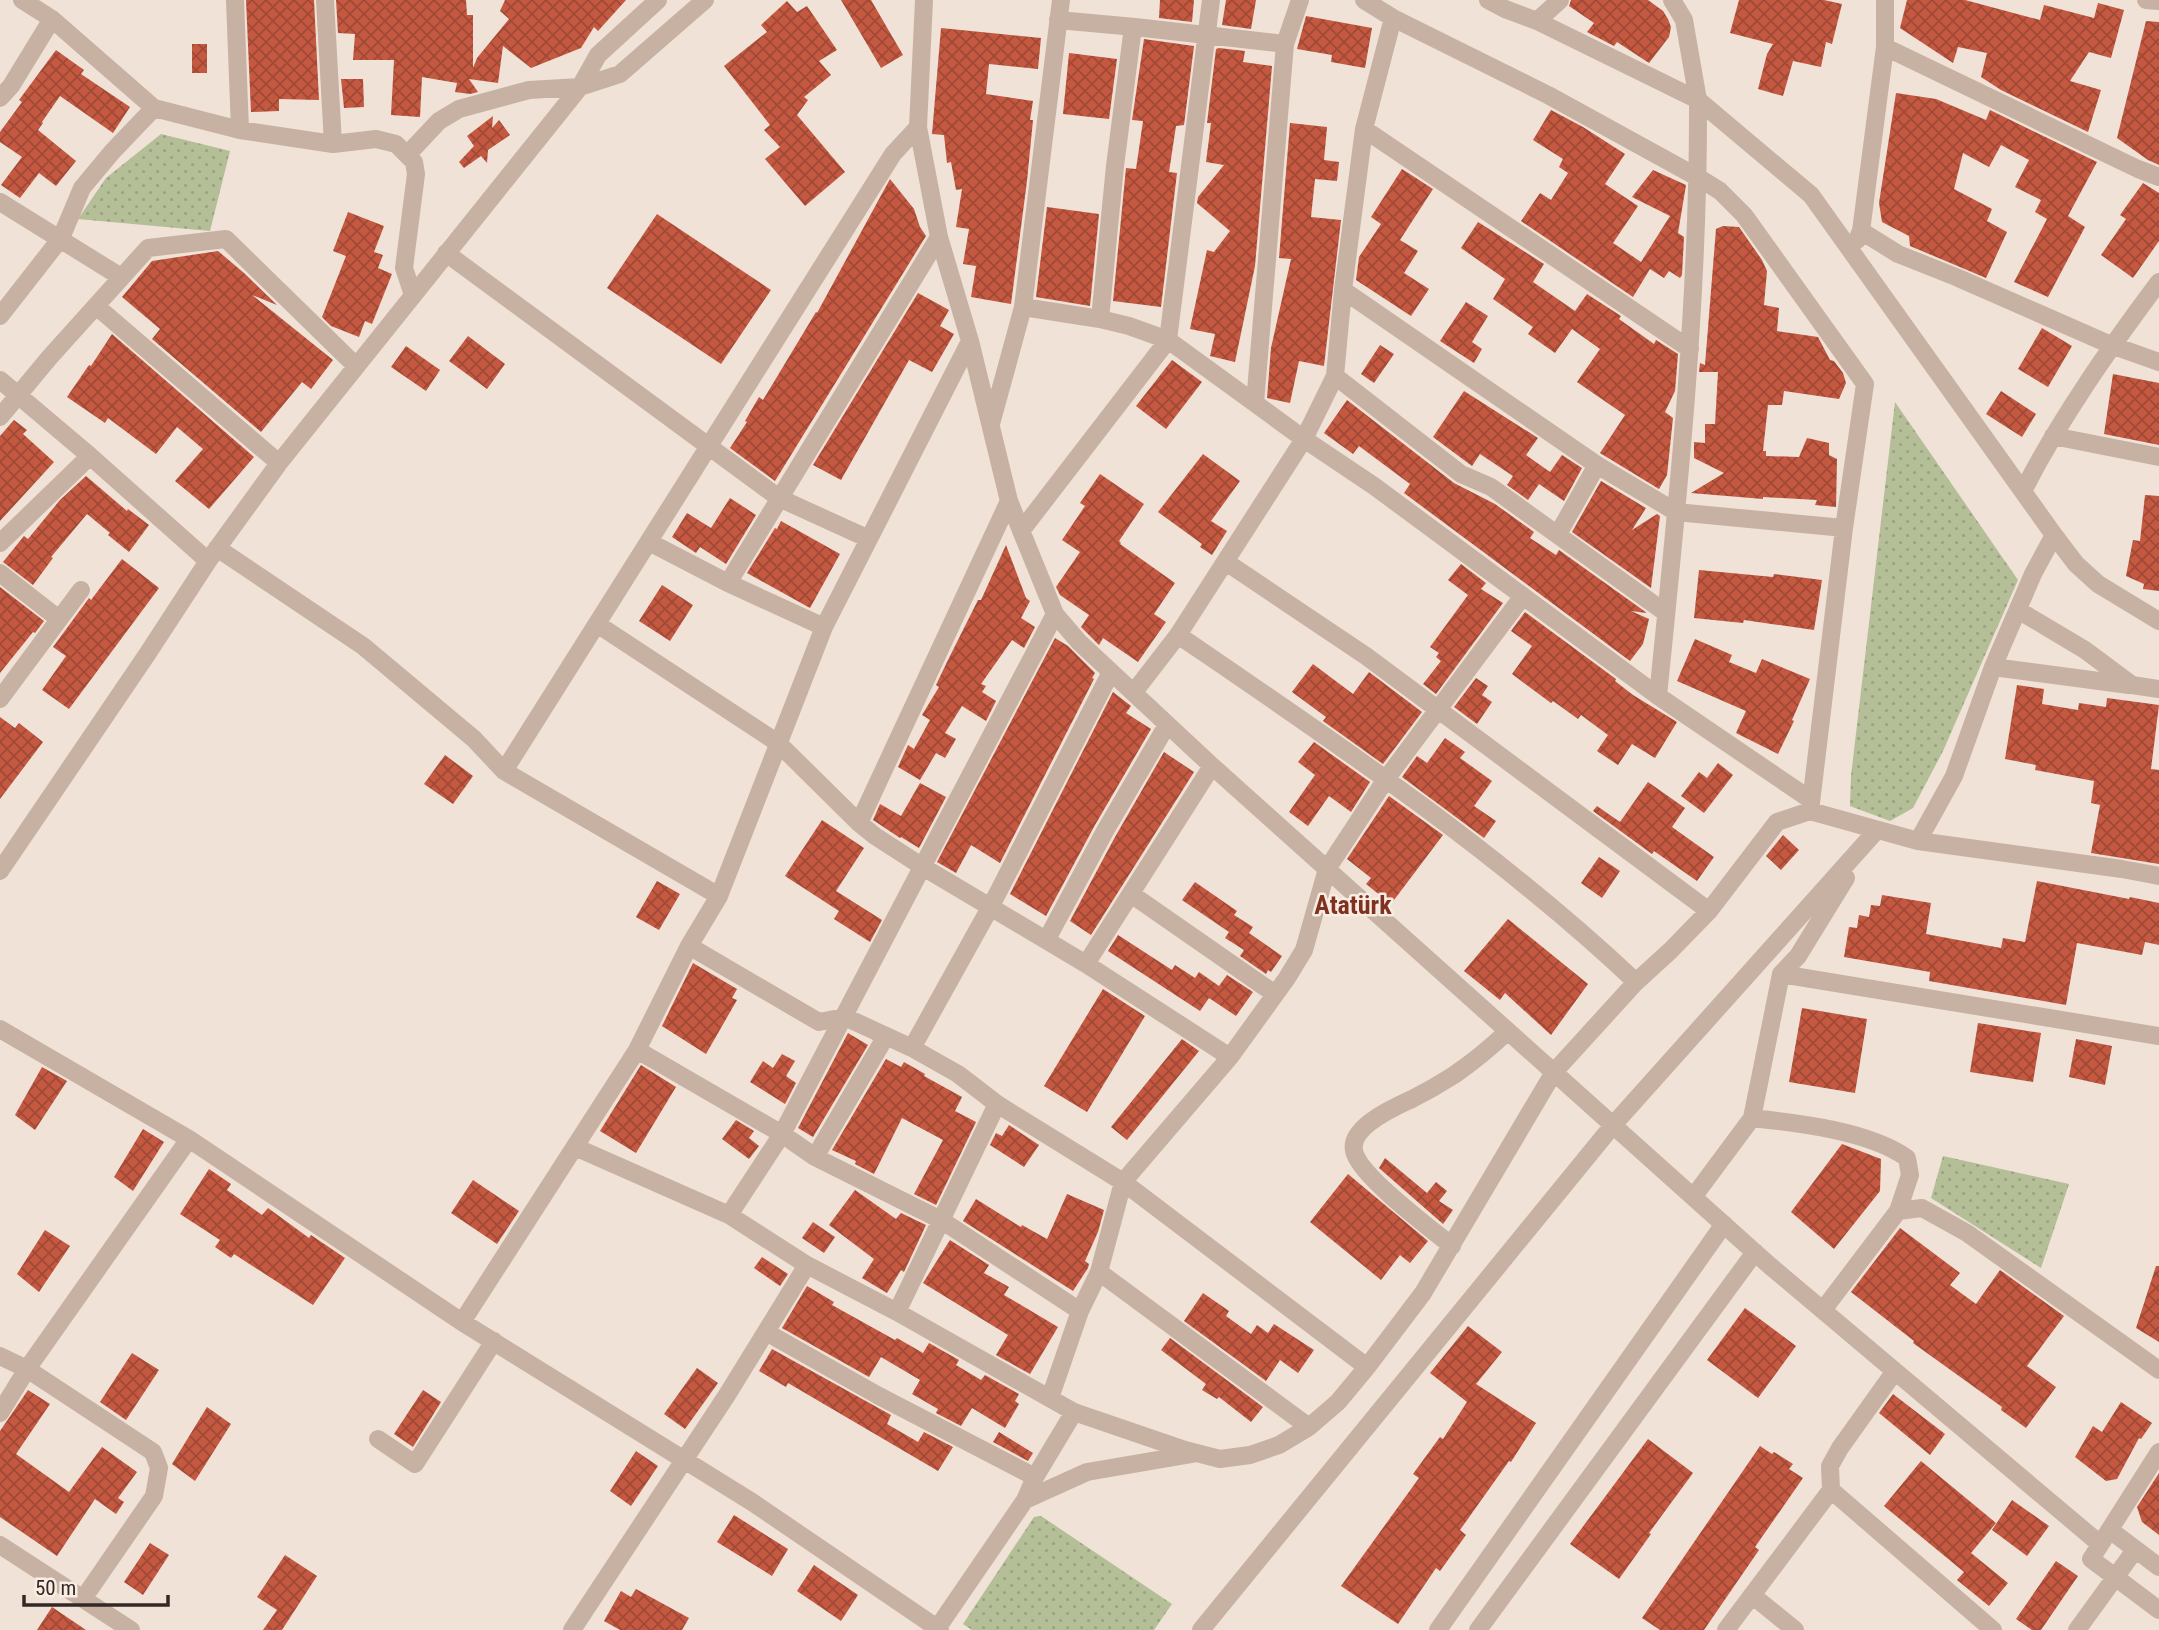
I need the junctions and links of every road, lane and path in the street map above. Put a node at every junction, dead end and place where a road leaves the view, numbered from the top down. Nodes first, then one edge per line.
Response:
1 (22, 0) edge
2 (235, 0) edge
3 (325, 0) edge
4 (658, 0) edge
5 (705, 0) edge
6 (924, 0) edge
7 (1061, 0) edge
8 (1211, 0) edge
9 (1300, 0) edge
10 (1364, 0) edge
11 (1488, 0) edge
12 (1560, 0) edge
13 (1672, 0) edge
14 (1885, 0) edge
15 (2146, 0) edge
16 (2159, 1) edge
17 (1502, 5) edge
18 (1393, 18) junction
19 (52, 19) junction
20 (1058, 20) junction
21 (1537, 21) junction
22 (1133, 26) junction
23 (1208, 34) junction
24 (1285, 44) junction
25 (1885, 47) junction
26 (580, 87) junction
27 (0, 98) edge
28 (1698, 100) junction
29 (154, 107) junction
30 (918, 127) junction
31 (1364, 129) junction
32 (240, 130) junction
33 (333, 144) junction
34 (407, 155) junction
35 (2159, 177) edge
36 (1699, 178) junction
37 (0, 201) edge
38 (1861, 231) junction
39 (939, 237) junction
40 (61, 238) junction
41 (1851, 248) junction
42 (446, 253) junction
43 (121, 277) junction
44 (2159, 282) edge
45 (1343, 290) junction
46 (413, 295) junction
47 (96, 306) junction
48 (1023, 307) junction
49 (0, 316) edge
50 (1100, 320) junction
51 (1168, 340) junction
52 (970, 341) junction
53 (2111, 345) junction
54 (1690, 349) junction
55 (2159, 362) edge
56 (356, 366) junction
57 (1335, 376) junction
58 (0, 380) edge
59 (18, 397) junction
60 (1255, 403) junction
61 (0, 417) edge
62 (991, 426) junction
63 (2053, 436) junction
64 (1304, 439) junction
65 (709, 446) junction
66 (90, 456) junction
67 (2159, 457) edge
68 (279, 463) junction
69 (1597, 465) junction
70 (2023, 491) junction
71 (779, 498) junction
72 (1009, 501) junction
73 (1675, 512) junction
74 (1844, 527) junction
75 (1021, 531) junction
76 (1558, 534) junction
77 (2054, 536) junction
78 (869, 539) junction
79 (649, 542) junction
80 (0, 543) edge
81 (212, 554) junction
82 (1226, 562) junction
83 (0, 573) edge
84 (728, 583) junction
85 (81, 590) dead end
86 (1523, 596) junction
87 (2018, 610) junction
88 (1666, 613) junction
89 (1055, 614) junction
90 (59, 619) junction
91 (2159, 621) edge
92 (597, 624) junction
93 (824, 627) junction
94 (1178, 635) junction
95 (1993, 667) junction
96 (1111, 672) junction
97 (2132, 685) junction
98 (2159, 689) edge
99 (1134, 692) junction
100 (1658, 696) junction
101 (0, 699) edge
102 (1437, 710) junction
103 (1167, 725) junction
104 (779, 743) junction
105 (1212, 766) junction
106 (504, 771) junction
107 (1386, 779) junction
108 (1810, 805) junction
109 (859, 823) junction
110 (1877, 830) junction
111 (1917, 841) junction
112 (923, 867) junction
113 (1327, 870) junction
114 (0, 871) edge
115 (2159, 876) edge
116 (1131, 894) junction
117 (719, 896) junction
118 (991, 906) junction
119 (1709, 911) junction
120 (1047, 939) junction
121 (689, 946) junction
122 (1086, 964) junction
123 (1781, 974) junction
124 (1636, 982) junction
125 (1276, 994) junction
126 (845, 1017) junction
127 (0, 1029) edge
128 (1508, 1031) junction
129 (886, 1036) junction
130 (2159, 1036) edge
131 (912, 1048) junction
132 (637, 1050) junction
133 (1230, 1057) junction
134 (1554, 1072) junction
135 (997, 1104) junction
136 (1752, 1118) junction
137 (1614, 1124) junction
138 (782, 1134) junction
139 (189, 1139) junction
140 (575, 1147) junction
141 (815, 1157) junction
142 (1123, 1182) junction
143 (1694, 1196) junction
144 (1898, 1211) junction
145 (729, 1215) junction
146 (941, 1220) junction
147 (1724, 1224) junction
148 (1452, 1246) junction
149 (1755, 1252) junction
150 (807, 1265) junction
151 (1099, 1272) junction
152 (1823, 1310) junction
153 (1080, 1311) junction
154 (897, 1312) junction
155 (463, 1322) junction
156 (766, 1332) junction
157 (494, 1341) junction
158 (0, 1356) edge
159 (1367, 1367) junction
160 (27, 1369) junction
161 (2159, 1370) edge
162 (1895, 1371) junction
163 (1050, 1398) junction
164 (1074, 1412) junction
165 (0, 1413) edge
166 (1310, 1427) junction
167 (378, 1439) dead end
168 (2159, 1452) edge
169 (1197, 1453) junction
170 (684, 1460) junction
171 (1035, 1477) junction
172 (1831, 1490) junction
173 (1025, 1500) junction
174 (2100, 1544) junction
175 (0, 1545) edge
176 (2136, 1550) junction
177 (2159, 1567) edge
178 (2115, 1577) junction
179 (1752, 1595) junction
180 (83, 1599) junction
181 (2159, 1610) edge
182 (938, 1629) edge
183 (131, 1630) edge
184 (572, 1630) edge
185 (1201, 1630) edge
186 (1438, 1630) edge
187 (1478, 1630) edge
188 (1726, 1630) edge
189 (1795, 1630) edge
190 (1993, 1630) edge
191 (2077, 1630) edge

1 - 19 street
2 - 32 street
3 - 33 street
4 - 26 street
5 - 26 street
6 - 30 street
7 - 20 street
8 - 23 street
9 - 24 street
10 - 18 street
11 - 17 street
12 - 21 street
13 - 28 street
14 - 25 street
15 - 16 street
17 - 21 street
18 - 31 street
18 - 36 street
19 - 27 street
19 - 29 street
20 - 22 street
20 - 48 street
21 - 28 street
22 - 23 street
22 - 50 street
23 - 24 street
23 - 51 street
24 - 60 street
25 - 35 street
25 - 38 street
26 - 34 street
26 - 42 street
28 - 36 street
28 - 41 street
29 - 32 street
29 - 40 street
30 - 39 street
30 - 65 street
31 - 45 street
31 - 54 street
32 - 33 street
33 - 34 street
34 - 46 street
36 - 54 street
36 - 74 street
37 - 40 street
38 - 41 street
38 - 53 street
39 - 52 street
39 - 71 street
40 - 43 street
40 - 49 street
41 - 70 street
42 - 46 street
42 - 65 street
43 - 47 street
43 - 56 street
44 - 53 street
45 - 57 street
45 - 69 street
46 - 56 street
47 - 59 street
47 - 68 street
48 - 50 street
48 - 62 street
50 - 51 street
51 - 60 street
51 - 75 street
52 - 62 street
52 - 78 street
53 - 55 street
53 - 63 street
54 - 73 street
56 - 68 street
57 - 64 street
57 - 76 street
58 - 59 street
59 - 61 street
59 - 66 street
60 - 64 street
62 - 72 street
63 - 67 street
63 - 70 street
64 - 82 street
64 - 86 street
65 - 71 street
65 - 79 street
66 - 80 street
66 - 81 street
68 - 81 street
69 - 73 street
69 - 76 street
70 - 77 street
71 - 78 street
71 - 84 street
72 - 75 street
72 - 109 street
73 - 74 street
73 - 88 street
74 - 108 street
75 - 89 street
76 - 88 street
77 - 87 street
77 - 91 street
78 - 93 street
79 - 84 street
79 - 92 street
81 - 106 street
81 - 114 street
82 - 94 street
82 - 102 street
83 - 90 street
84 - 93 street
85 - 90 street
86 - 100 street
86 - 102 street
87 - 95 street
87 - 97 street
88 - 100 street
89 - 96 street
89 - 112 street
90 - 101 street
92 - 104 street
92 - 106 street
93 - 104 street
94 - 99 street
94 - 107 street
95 - 97 street
95 - 111 street
96 - 99 street
96 - 118 street
97 - 98 street
99 - 103 street
100 - 108 street
102 - 107 street
102 - 119 street
103 - 105 street
103 - 120 street
104 - 109 street
104 - 117 street
105 - 113 street
105 - 116 street
106 - 117 street
107 - 113 street
107 - 124 street
108 - 110 street
108 - 119 street
109 - 112 street
110 - 111 street
110 - 123 street
110 - 137 street
111 - 115 street
112 - 118 street
112 - 126 street
113 - 125 street
113 - 128 street
116 - 122 street
116 - 125 street
117 - 121 street
118 - 120 street
118 - 131 street
119 - 124 street
120 - 122 street
121 - 126 street
121 - 132 street
122 - 133 street
123 - 130 street
123 - 136 street
124 - 134 street
125 - 133 street
126 - 129 street
126 - 138 street
127 - 139 street
128 - 134 street
128 - 148 street
129 - 131 street
129 - 141 street
131 - 135 street
132 - 138 street
132 - 140 street
133 - 142 street
134 - 137 street
134 - 148 street
135 - 142 street
135 - 146 street
136 - 143 street
136 - 144 street
137 - 143 street
137 - 185 street
138 - 141 street
138 - 145 street
139 - 155 street
139 - 160 street
140 - 145 street
140 - 155 street
141 - 146 street
142 - 151 street
142 - 159 street
143 - 147 street
144 - 152 street
144 - 161 street
145 - 150 street
146 - 153 street
146 - 154 street
147 - 149 street
147 - 186 street
148 - 159 street
149 - 152 street
149 - 187 street
150 - 154 street
150 - 156 street
151 - 153 street
151 - 166 street
152 - 162 street
153 - 163 street
154 - 163 street
155 - 157 street
156 - 170 street
156 - 171 street
157 - 167 street
157 - 170 street
158 - 160 street
159 - 166 street
160 - 165 street
160 - 180 street
162 - 172 street
162 - 174 street
163 - 164 street
164 - 169 street
164 - 171 street
166 - 169 street
168 - 174 street
169 - 173 street
170 - 182 street
170 - 184 street
171 - 173 street
172 - 179 street
172 - 190 street
173 - 182 street
174 - 176 street
174 - 178 street
175 - 180 street
176 - 177 street
176 - 178 street
178 - 181 street
178 - 191 street
179 - 188 street
179 - 189 street
180 - 183 street

